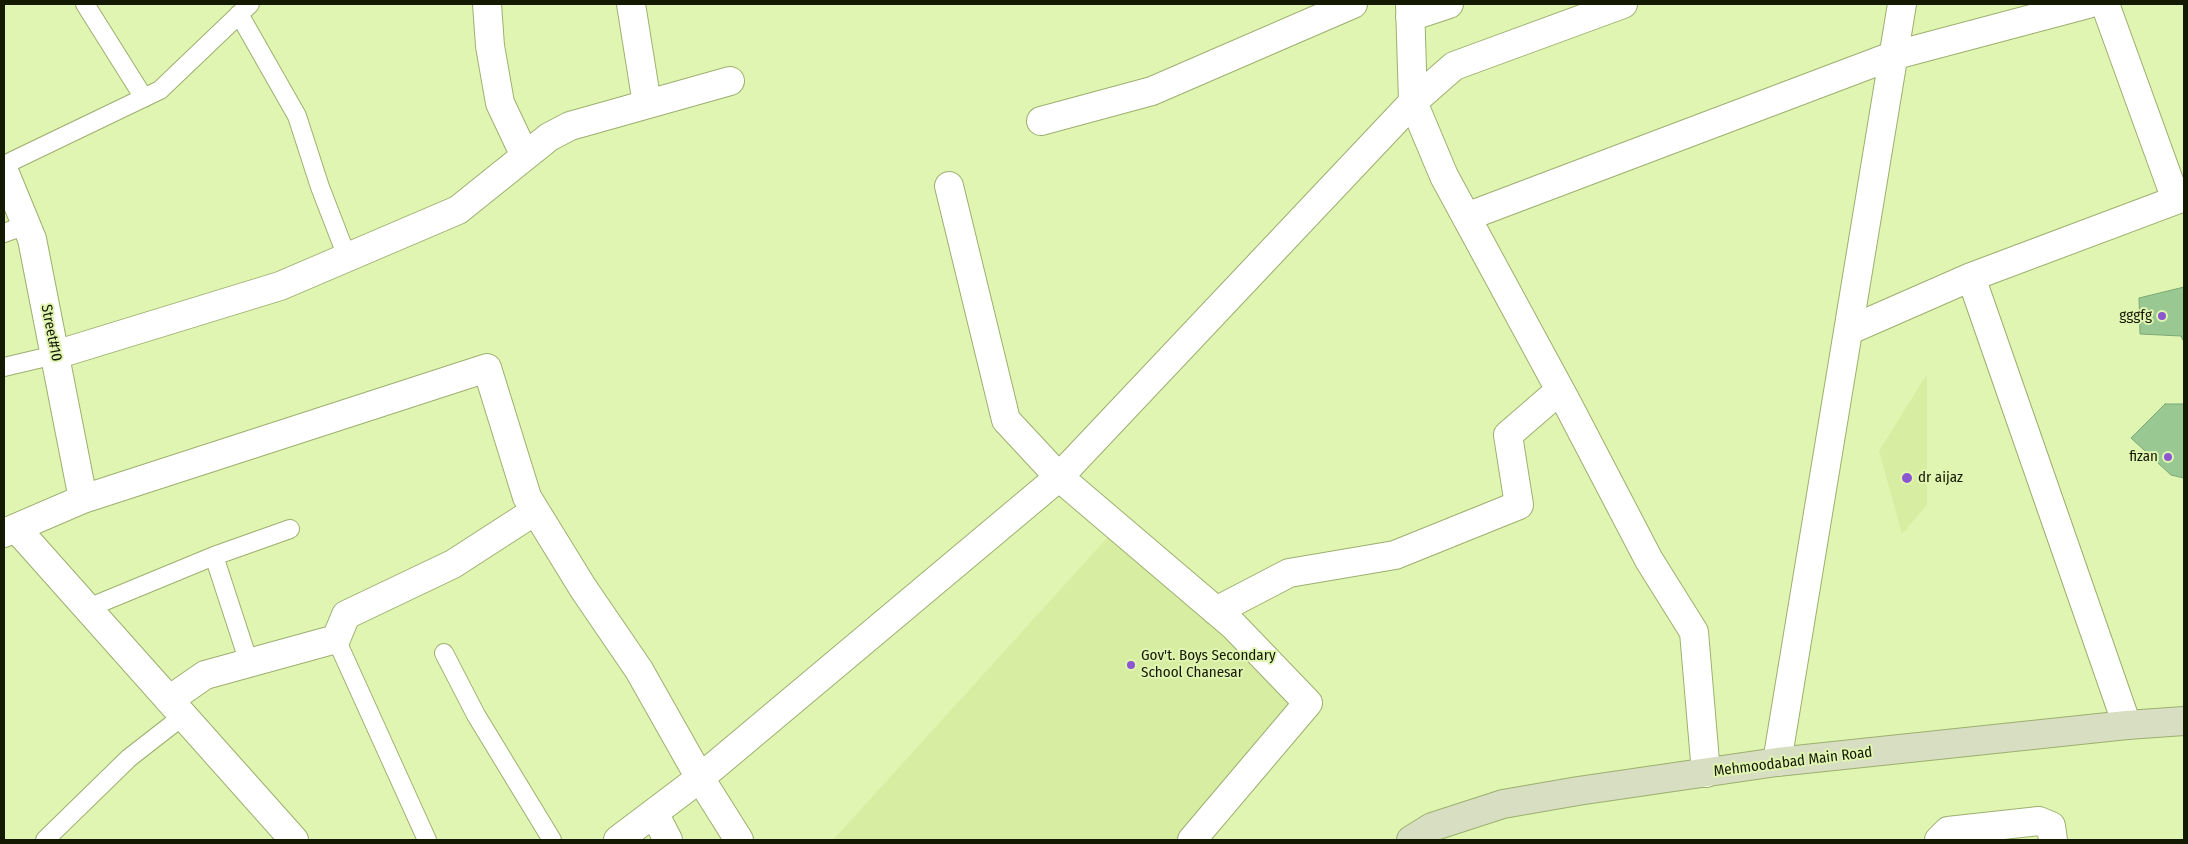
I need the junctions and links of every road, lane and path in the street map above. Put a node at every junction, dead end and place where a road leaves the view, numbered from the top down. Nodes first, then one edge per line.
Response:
1 (85, 4) edge
2 (487, 4) edge
3 (631, 4) edge
4 (1353, 4) edge
5 (1449, 4) edge
6 (1623, 4) edge
7 (1902, 4) edge
8 (2088, 4) edge
9 (2105, 4) edge
10 (244, 9) edge
11 (1410, 10) edge
12 (1892, 56) junction
13 (730, 81) dead end
14 (144, 98) junction
15 (1412, 102) junction
16 (647, 104) junction
17 (1041, 122) dead end
18 (525, 156) junction
19 (4, 165) edge
20 (4, 171) edge
21 (949, 186) dead end
22 (2180, 199) edge
23 (1466, 217) junction
24 (15, 229) edge
25 (347, 257) junction
26 (1971, 277) junction
27 (1850, 330) junction
28 (55, 355) junction
29 (4, 367) edge
30 (1560, 390) junction
31 (1059, 478) junction
32 (83, 499) junction
33 (535, 511) junction
34 (290, 529) dead end
35 (10, 530) edge
36 (214, 556) junction
37 (88, 608) junction
38 (1216, 611) junction
39 (336, 638) junction
40 (444, 653) dead end
41 (249, 663) junction
42 (176, 708) junction
43 (2184, 721) edge
44 (2127, 725) junction
45 (1777, 762) junction
46 (1706, 772) junction
47 (700, 778) junction
48 (654, 813) junction
49 (46, 840) edge
50 (294, 840) edge
51 (427, 840) edge
52 (552, 840) edge
53 (618, 840) edge
54 (668, 840) edge
55 (739, 840) edge
56 (1192, 840) edge
57 (1411, 840) edge
58 (1939, 840) edge
59 (2053, 840) edge

1 - 14 lane
2 - 18 street
3 - 16 street
4 - 17 street
5 - 11 street
6 - 15 street
7 - 12 street
8 - 12 street
9 - 22 street
10 - 14 lane
10 - 25 lane
11 - 15 street
12 - 23 street
12 - 27 street
13 - 16 street
14 - 19 lane
15 - 23 street
15 - 31 street
16 - 18 street
18 - 25 street
20 - 24 street, Street#10
21 - 31 street
22 - 26 street
23 - 30 street
24 - 28 street, Street#10
25 - 28 street
26 - 27 street
26 - 44 street
27 - 45 street
28 - 29 lane
28 - 32 street, Street#10
30 - 38 street
30 - 46 street
31 - 38 street
31 - 47 street
32 - 33 street
32 - 35 street
33 - 39 street
33 - 47 street
34 - 36 lane
35 - 37 street
36 - 37 lane
36 - 41 lane
37 - 42 street
38 - 56 street
39 - 41 street
39 - 51 lane
40 - 52 lane
41 - 42 street
42 - 49 lane
42 - 50 street
43 - 44 main road, Mehmoodabad Main Road
44 - 45 main road, Mehmoodabad Main Road
45 - 46 main road, Mehmoodabad Main Road
46 - 57 main road, Mehmoodabad Main Road
47 - 48 street
47 - 55 street
48 - 53 street
48 - 54 street
58 - 59 street

